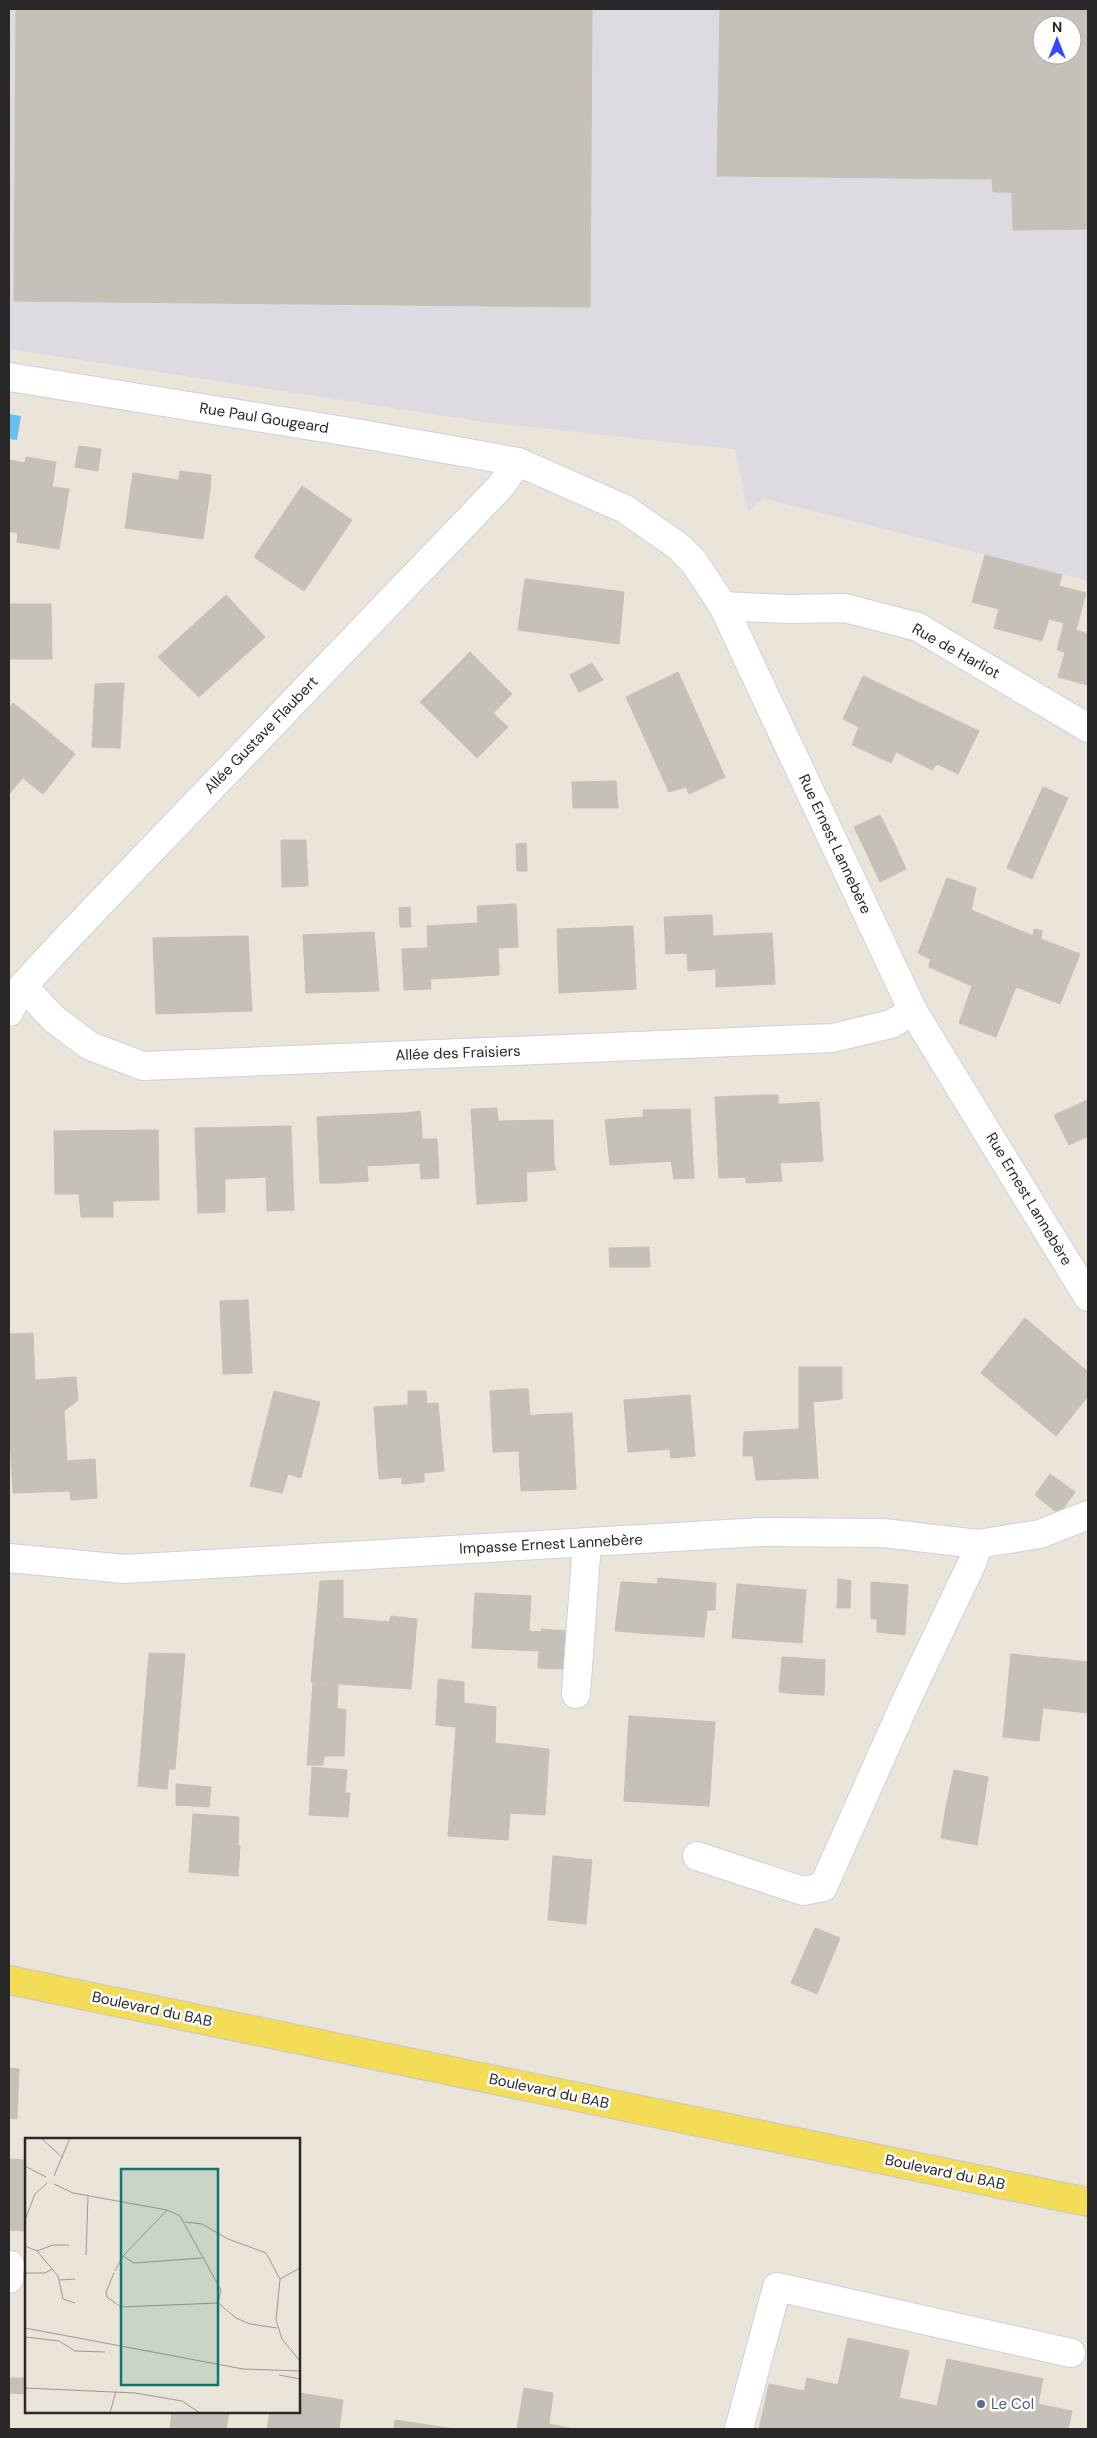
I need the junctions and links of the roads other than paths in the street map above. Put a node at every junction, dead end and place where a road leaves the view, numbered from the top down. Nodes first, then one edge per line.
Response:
1 (9, 377) edge
2 (518, 462) junction
3 (723, 606) junction
4 (1088, 728) edge
5 (23, 986) junction
6 (914, 1011) junction
7 (9, 1012) edge
8 (1088, 1297) edge
9 (1088, 1515) edge
10 (587, 1542) junction
11 (978, 1544) junction
12 (9, 1558) edge
13 (576, 1694) dead end
14 (697, 1856) dead end
15 (9, 1980) edge
16 (1088, 2202) edge
17 (1071, 2354) dead end
18 (739, 2429) edge

1 - 2 street, Rue Paul Gougeard
2 - 3 street, Rue Ernest Lannebère
2 - 5 street, Allée Gustave Flaubert
3 - 4 street, Rue de Harliot
3 - 6 street, Rue Ernest Lannebère
5 - 6 street, Allée des Fraisiers
5 - 7 street, Allée Gustave Flaubert
6 - 8 street, Rue Ernest Lannebère
9 - 11 street, Impasse Ernest Lannebère
10 - 11 street, Impasse Ernest Lannebère
10 - 12 street, Impasse Ernest Lannebère
10 - 13 street
11 - 14 street
15 - 16 main road, Boulevard du BAB
17 - 18 street

